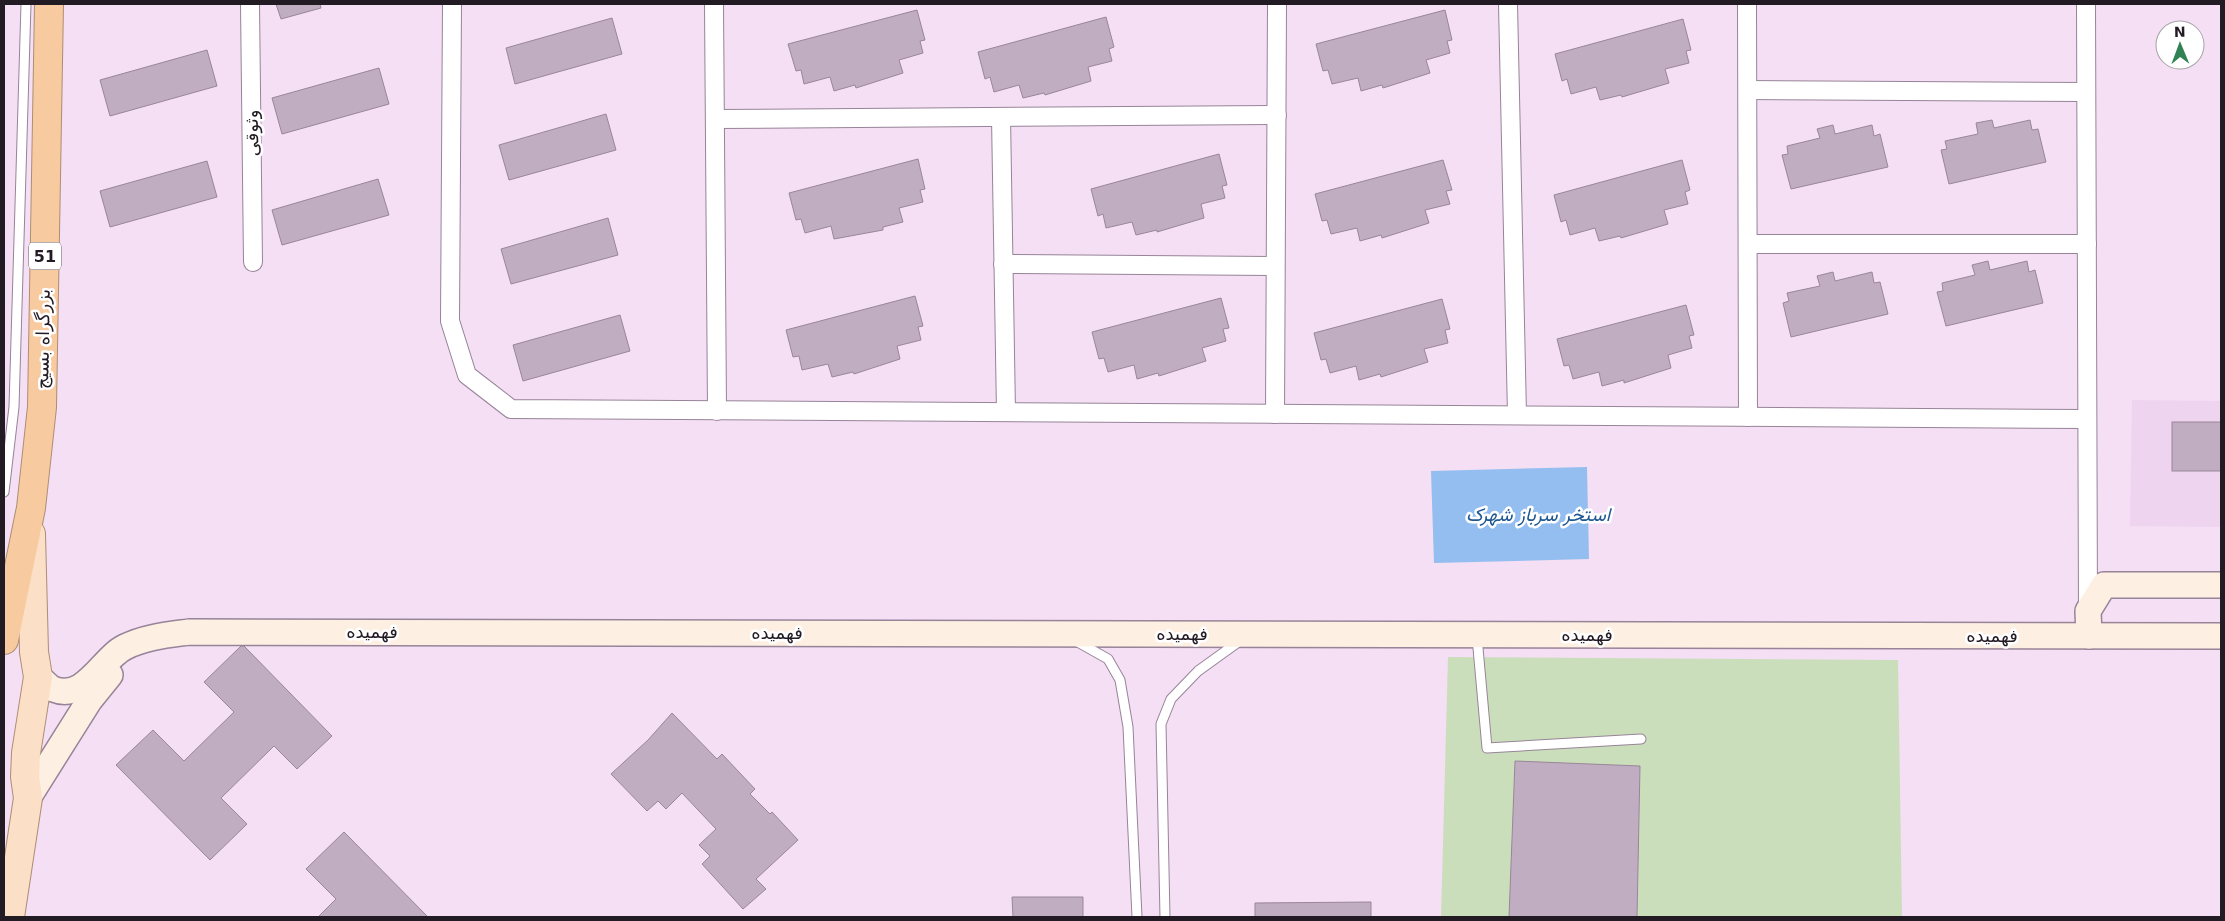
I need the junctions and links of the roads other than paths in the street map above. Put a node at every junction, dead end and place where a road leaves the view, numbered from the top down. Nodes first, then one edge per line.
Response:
1 (26, 4) edge
2 (49, 4) edge
3 (250, 4) edge
4 (452, 4) edge
5 (714, 4) edge
6 (1277, 4) edge
7 (1508, 4) edge
8 (1748, 4) edge
9 (2086, 4) edge
10 (1748, 90) junction
11 (2086, 92) junction
12 (1276, 115) junction
13 (1001, 117) junction
14 (715, 119) junction
15 (1748, 244) junction
16 (2087, 244) junction
17 (253, 262) dead end
18 (1003, 264) junction
19 (1275, 266) junction
20 (718, 410) junction
21 (1006, 412) junction
22 (1275, 414) junction
23 (1517, 415) junction
24 (1748, 417) junction
25 (2087, 419) junction
26 (4, 492) edge
27 (31, 508) junction
28 (2221, 586) edge
29 (2088, 611) junction
30 (1062, 634) junction
31 (1248, 634) junction
32 (1476, 634) junction
33 (2089, 636) junction
34 (2221, 636) edge
35 (144, 639) junction
36 (4, 640) edge
37 (38, 677) junction
38 (1641, 739) dead end
39 (28, 798) junction
40 (10, 917) edge
41 (1136, 917) edge
42 (1165, 917) edge

1 - 26 lane
2 - 27 highway, بزرگراه بسیج / 51
3 - 17 street, وثوقی
4 - 20 street
5 - 14 street
6 - 12 street
7 - 23 street
8 - 10 street
9 - 11 street
10 - 11 street
10 - 15 street
11 - 16 street
12 - 13 street
12 - 19 street
13 - 14 street
13 - 18 street
14 - 20 street
15 - 16 street
15 - 24 street
16 - 25 street
18 - 19 street
18 - 21 street
19 - 22 street
20 - 21 street
21 - 22 street
22 - 23 street
23 - 24 street
24 - 25 street
25 - 29 street
27 - 36 highway, بزرگراه بسیج / 51
27 - 37 main road
28 - 29 main road
29 - 33 main road
30 - 31 main road, فهمیده
30 - 35 main road, فهمیده
30 - 41 lane
31 - 32 main road, فهمیده
31 - 42 lane
32 - 33 main road, فهمیده
32 - 38 lane
33 - 34 main road, فهمیده
35 - 37 main road, فهمیده
35 - 39 main road
37 - 39 main road
39 - 40 main road

